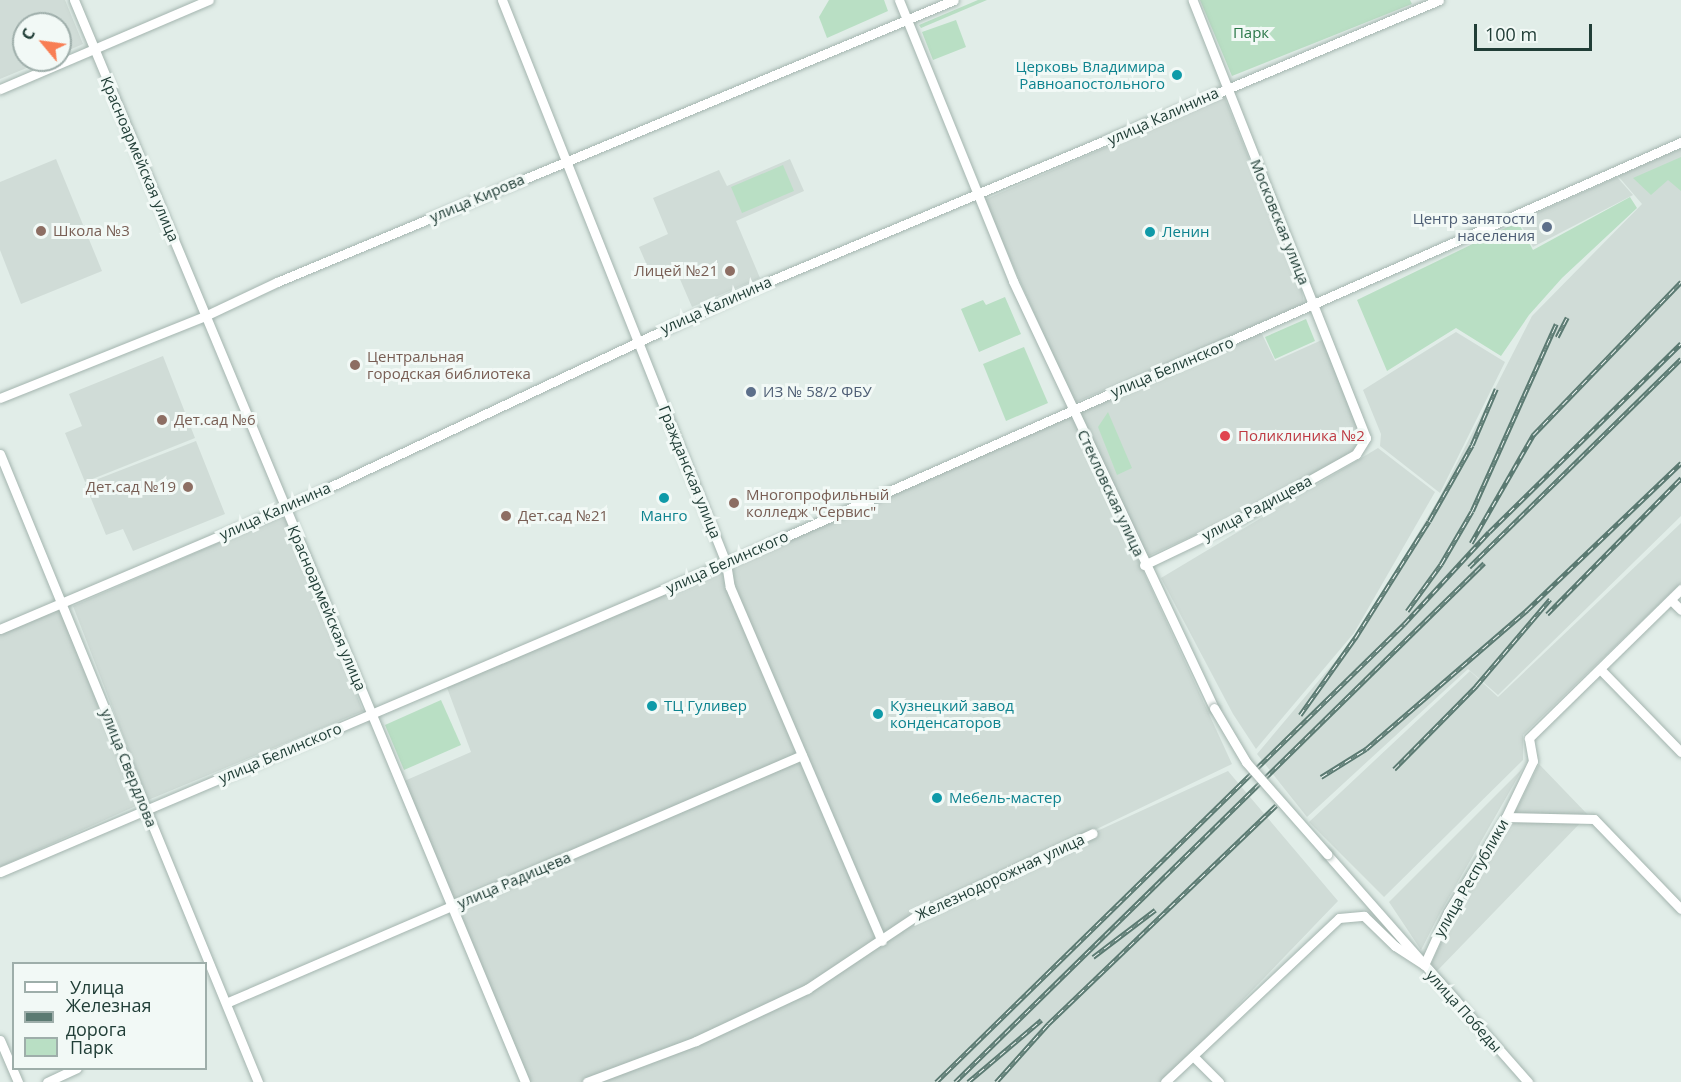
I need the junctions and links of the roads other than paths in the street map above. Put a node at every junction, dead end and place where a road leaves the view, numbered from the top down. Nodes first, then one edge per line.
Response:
1 (74, 0) edge
2 (209, 0) edge
3 (502, 0) edge
4 (899, 0) edge
5 (954, 0) edge
6 (1193, 0) edge
7 (1439, 0) edge
8 (907, 20) junction
9 (94, 48) junction
10 (1229, 86) junction
11 (0, 89) edge
12 (1681, 142) edge
13 (567, 160) junction
14 (978, 196) junction
15 (1313, 306) junction
16 (205, 316) junction
17 (638, 341) junction
18 (0, 398) edge
19 (1072, 410) junction
20 (1365, 444) joint
21 (0, 454) edge
22 (285, 508) junction
23 (726, 563) junction
24 (1144, 565) junction
25 (1681, 589) edge
26 (1671, 600) junction
27 (64, 603) junction
28 (1681, 610) edge
29 (0, 629) edge
30 (1600, 669) junction
31 (372, 714) junction
32 (1681, 752) edge
33 (802, 755) junction
34 (145, 809) junction
35 (1506, 817) junction
36 (1093, 833) dead end
37 (0, 872) edge
38 (452, 907) junction
39 (1681, 909) edge
40 (1404, 937) joint
41 (882, 941) junction
42 (1424, 965) junction
43 (226, 1003) junction
44 (0, 1040) edge
45 (1193, 1056) junction
46 (12, 1068) edge
47 (73, 1070) edge
48 (47, 1082) edge
49 (258, 1082) edge
50 (525, 1082) edge
51 (587, 1082) edge
52 (1165, 1082) edge
53 (1219, 1082) edge
54 (1528, 1082) edge

1 - 9 street, Красноармейская улица
2 - 9 street
3 - 13 street, Гражданская улица
4 - 8 street, Стекловская улица
5 - 8 street, улица Кирова
6 - 10 street, Московская улица
7 - 10 street, улица Калинина
8 - 13 street, улица Кирова
8 - 14 street, Стекловская улица
9 - 11 street
9 - 16 street, Красноармейская улица
10 - 14 street, улица Калинина
10 - 15 street, Московская улица
12 - 15 street, улица Белинского
13 - 16 street, улица Кирова
13 - 17 street, Гражданская улица
14 - 17 street, улица Калинина
14 - 19 street, Стекловская улица
15 - 19 street, улица Белинского
15 - 20 street, Московская улица
16 - 18 street, улица Кирова
16 - 22 street, Красноармейская улица
17 - 22 street, улица Калинина
17 - 23 street, Гражданская улица
19 - 23 street, улица Белинского
19 - 24 street, Стекловская улица
20 - 24 street, улица Радищева
21 - 27 street, улица Свердлова
22 - 27 street, улица Калинина
22 - 31 street, Красноармейская улица
23 - 31 street, улица Белинского
23 - 33 street, Гражданская улица
24 - 40 street, Стекловская улица, bridge
25 - 26 street, улица Республики
26 - 28 street
26 - 30 street, улица Республики
27 - 29 street, улица Калинина
27 - 34 street, улица Свердлова
30 - 32 street
30 - 35 street, улица Республики
31 - 34 street, улица Белинского
31 - 38 street, Красноармейская улица
33 - 38 street, улица Радищева
33 - 41 street, Гражданская улица
34 - 37 street, улица Белинского
34 - 43 street, улица Свердлова
35 - 39 street
35 - 42 street, улица Республики
36 - 41 street, Железнодорожная улица
38 - 43 street, улица Радищева
38 - 50 street, Красноармейская улица
40 - 42 street, улица Победы
41 - 51 street, Железнодорожная улица
42 - 45 street
42 - 54 street, улица Победы
43 - 49 street, улица Свердлова
44 - 46 street
45 - 52 street
45 - 53 street
47 - 48 street

